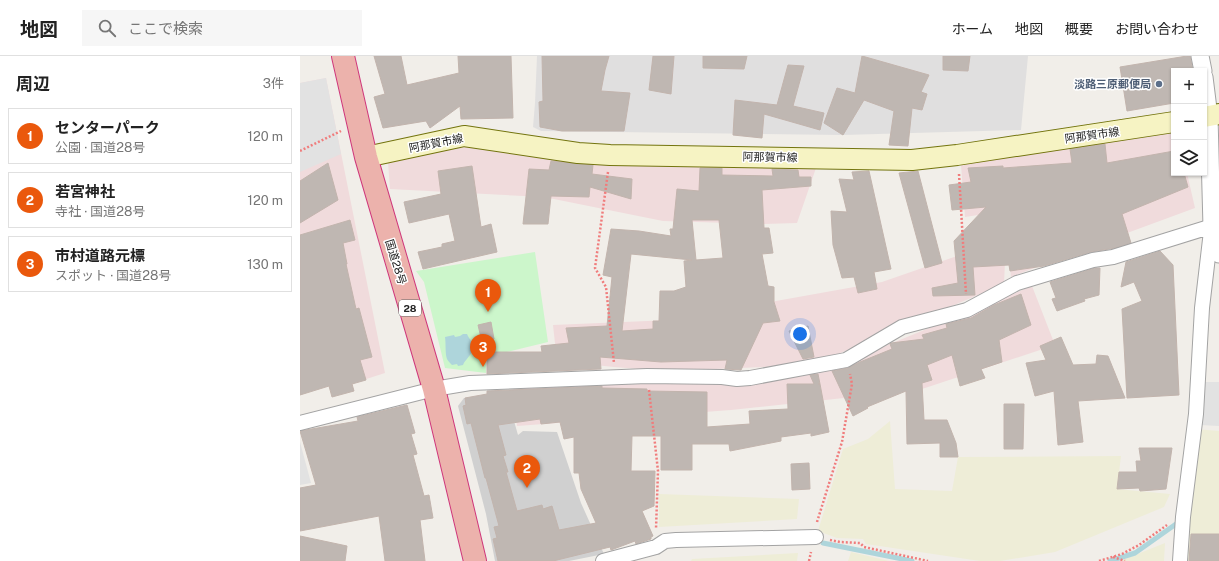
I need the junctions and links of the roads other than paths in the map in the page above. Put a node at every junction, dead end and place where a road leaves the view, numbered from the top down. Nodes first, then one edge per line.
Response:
1 (343, 56) edge
2 (1200, 56) edge
3 (1202, 68) edge
4 (1207, 94) edge
5 (1211, 116) edge
6 (1171, 122) edge
7 (366, 157) junction
8 (1215, 225) edge
9 (1219, 254) edge
10 (434, 389) junction
11 (300, 423) edge
12 (816, 537) road end
13 (475, 561) edge
14 (604, 561) edge
15 (1180, 561) edge

1 - 7 highway, 国道28号 / 28
2 - 3 street
4 - 5 street
5 - 8 street
6 - 7 main road, 阿那賀市線
7 - 10 highway, 国道28号 / 28
8 - 9 street
8 - 10 street
8 - 15 street
10 - 11 street
10 - 13 highway, 国道28号 / 28
12 - 14 street

